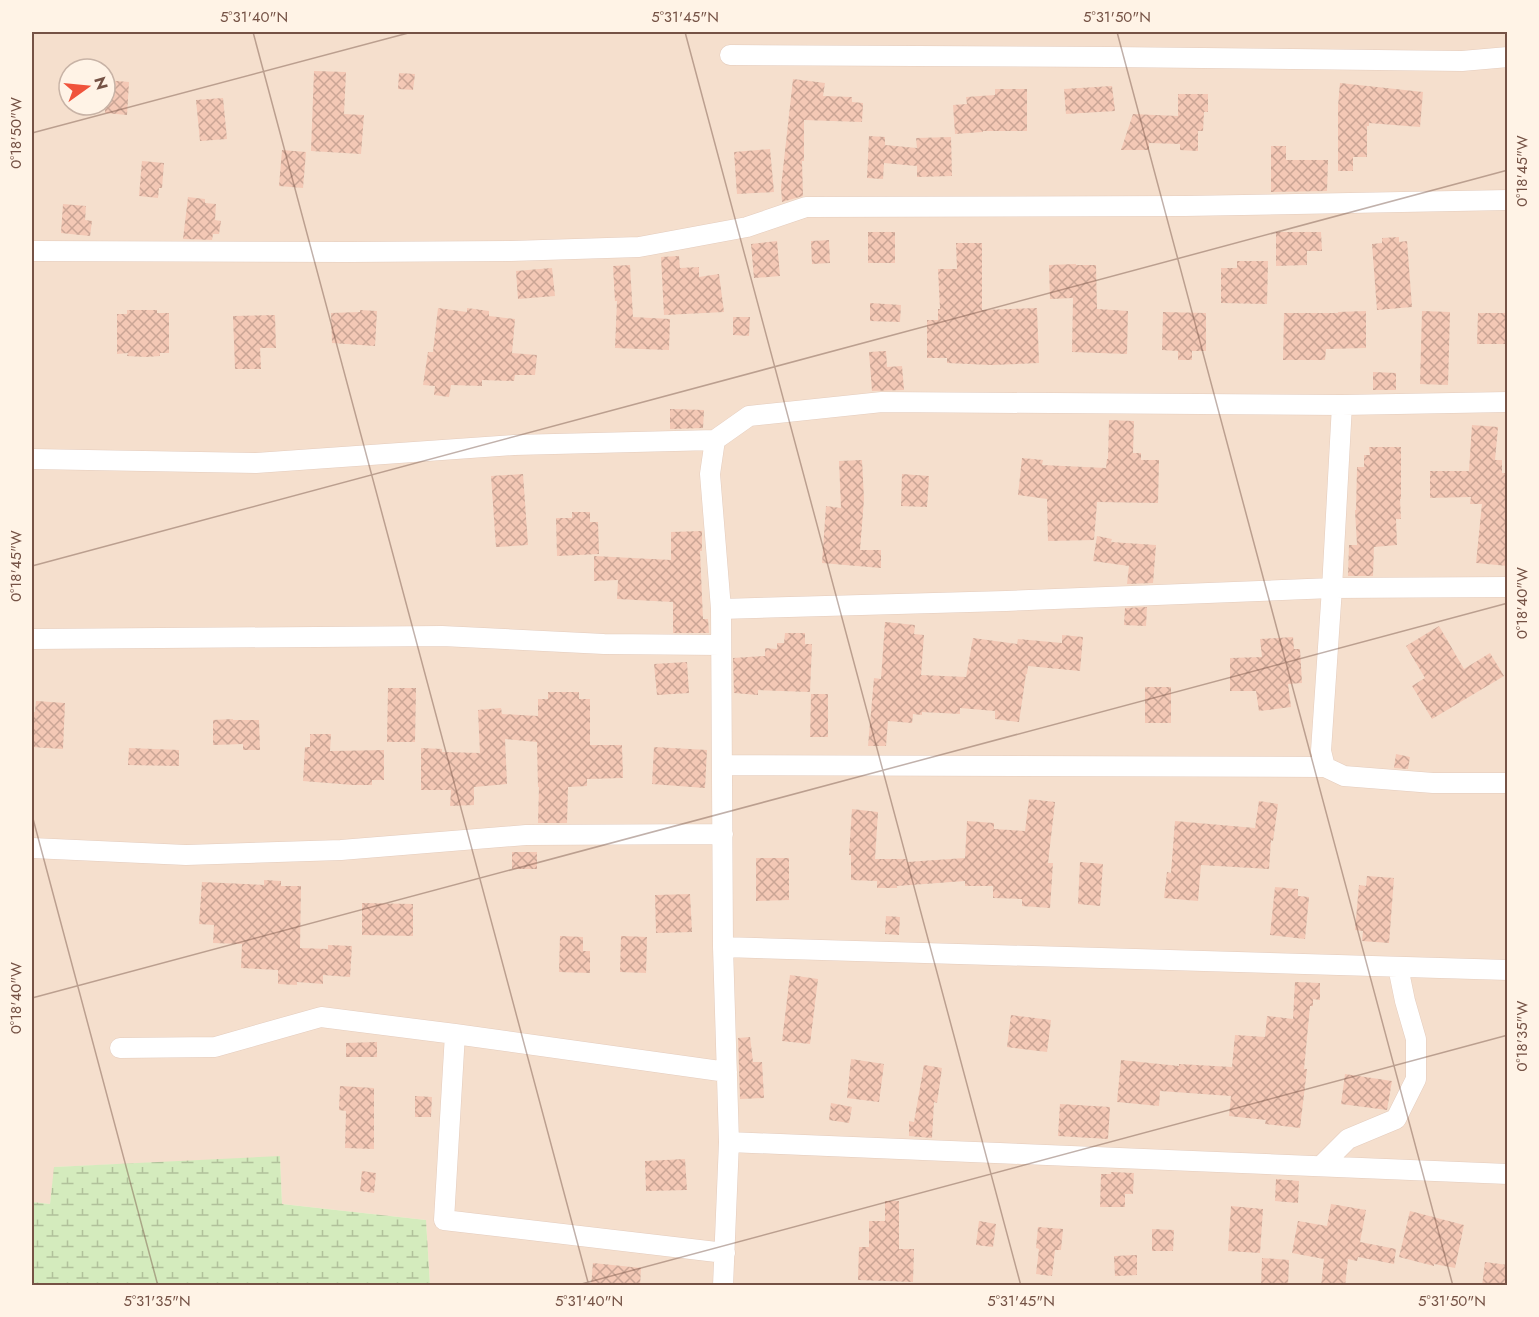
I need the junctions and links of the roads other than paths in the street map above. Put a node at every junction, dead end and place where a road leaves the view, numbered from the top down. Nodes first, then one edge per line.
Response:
1 (730, 55) dead end
2 (1508, 57) edge
3 (1508, 200) edge
4 (32, 251) edge
5 (1508, 402) edge
6 (1342, 405) junction
7 (715, 440) junction
8 (32, 459) edge
9 (1508, 587) edge
10 (1332, 588) junction
11 (721, 609) junction
12 (32, 639) edge
13 (721, 645) junction
14 (723, 765) junction
15 (1325, 767) junction
16 (1508, 783) edge
17 (723, 834) junction
18 (32, 848) edge
19 (723, 947) junction
20 (1398, 967) junction
21 (1508, 970) edge
22 (455, 1034) junction
23 (120, 1048) dead end
24 (727, 1072) junction
25 (729, 1142) junction
26 (1321, 1166) junction
27 (1508, 1174) edge
28 (724, 1253) junction
29 (723, 1286) edge

1 - 2 street
3 - 4 street
5 - 6 street
6 - 7 street
6 - 10 street
7 - 8 street
7 - 11 street
9 - 10 street
10 - 11 street
10 - 15 street
11 - 13 street
12 - 13 street
13 - 14 street
14 - 15 street
14 - 17 street
15 - 16 street
17 - 18 street
17 - 19 street
19 - 20 street
19 - 24 street
20 - 21 street
20 - 26 street
22 - 23 street
22 - 24 street
22 - 28 street
24 - 25 street
25 - 26 street
25 - 28 street
26 - 27 street
28 - 29 street

